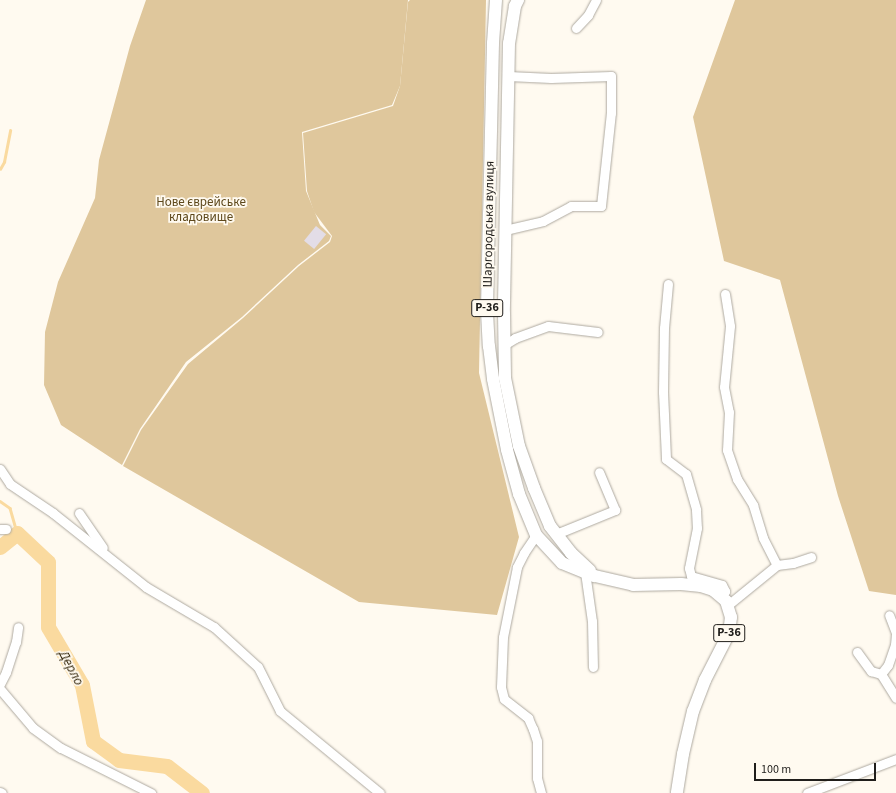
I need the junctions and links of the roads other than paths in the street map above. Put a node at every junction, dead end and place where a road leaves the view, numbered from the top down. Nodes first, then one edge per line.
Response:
1 (496, 0) edge
2 (518, 0) edge
3 (596, 0) edge
4 (576, 28) dead end
5 (508, 76) junction
6 (505, 230) junction
7 (668, 284) dead end
8 (726, 294) dead end
9 (598, 332) dead end
10 (504, 345) junction
11 (0, 469) edge
12 (599, 472) dead end
13 (79, 513) dead end
14 (556, 534) junction
15 (536, 536) junction
16 (811, 556) dead end
17 (112, 560) junction
18 (777, 564) junction
19 (590, 574) junction
20 (724, 600) junction
21 (889, 615) dead end
22 (18, 627) dead end
23 (857, 652) dead end
24 (593, 667) dead end
25 (881, 674) junction
26 (0, 684) edge
27 (0, 689) edge
28 (896, 698) edge
29 (896, 759) edge
30 (151, 793) edge
31 (380, 793) edge
32 (541, 793) edge
33 (677, 793) edge
34 (807, 793) edge

1 - 15 main road, Шаргородська вулиця / Р-36
2 - 5 main road, Шаргородська вулиця / Р-36
3 - 4 street
5 - 6 main road, Шаргородська вулиця / Р-36
5 - 6 street
6 - 10 main road, Шаргородська вулиця / Р-36
7 - 20 street
8 - 18 street
9 - 10 street
10 - 14 main road, Шаргородська вулиця / Р-36
11 - 17 street
12 - 14 street
13 - 17 street
14 - 19 main road, Шаргородська вулиця / Р-36
15 - 19 main road, Шаргородська вулиця / Р-36
15 - 32 street
16 - 18 street
17 - 31 street
18 - 20 street
19 - 20 main road, Шаргородська вулиця / Р-36
19 - 24 street
20 - 33 main road, Р-36
21 - 25 street
22 - 26 street
23 - 25 street
25 - 28 street
27 - 30 street
29 - 34 street

